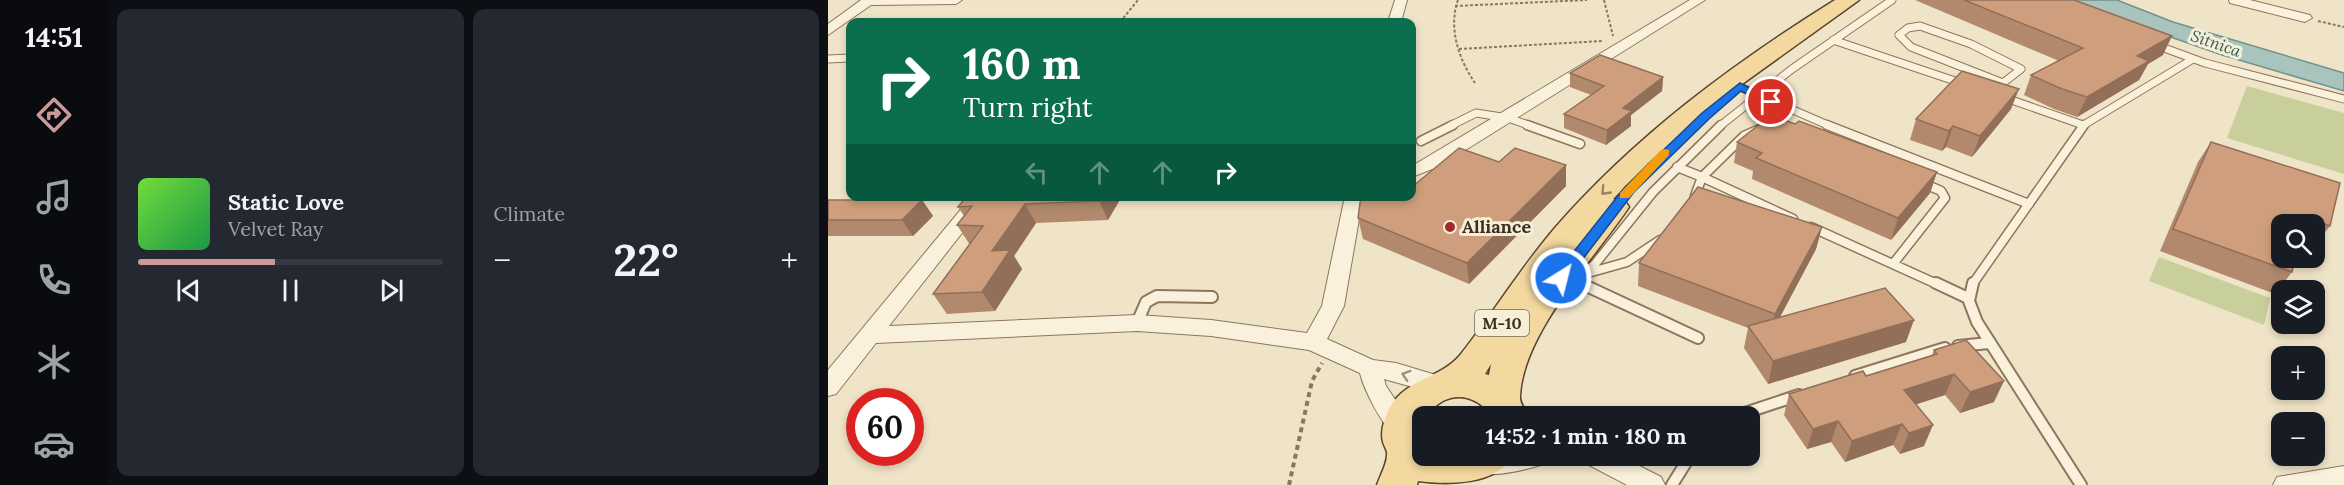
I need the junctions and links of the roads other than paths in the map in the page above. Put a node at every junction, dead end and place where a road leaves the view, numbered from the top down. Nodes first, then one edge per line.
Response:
1 (957, 0) edge
2 (1401, 0) edge
3 (1699, 0) edge
4 (1849, 0) edge
5 (1872, 0) edge
6 (1892, 0) edge
7 (2235, 0) edge
8 (868, 1) edge
9 (1396, 18) edge
10 (2305, 18) road end
11 (828, 31) edge
12 (1833, 40) junction
13 (2150, 42) edge
14 (846, 58) edge
15 (828, 59) edge
16 (2193, 59) junction
17 (2003, 83) junction
18 (1978, 88) edge
19 (1749, 91) junction
20 (2344, 99) edge
21 (1508, 118) junction
22 (2083, 125) junction
23 (1775, 127) edge
24 (1421, 141) dead end
25 (1580, 144) dead end
26 (1677, 167) junction
27 (1416, 170) edge
28 (1702, 177) junction
29 (1908, 178) edge
30 (978, 201) edge
31 (1353, 201) edge
32 (2029, 204) junction
33 (1689, 206) edge
34 (1665, 235) edge
35 (1893, 264) junction
36 (1588, 273) junction
37 (1564, 287) junction
38 (1212, 297) dead end
39 (1968, 298) junction
40 (1137, 323) junction
41 (870, 335) junction
42 (1698, 338) dead end
43 (1989, 343) junction
44 (1322, 345) junction
45 (1370, 368) junction
46 (1840, 381) edge
47 (1446, 385) junction
48 (828, 387) edge
49 (1808, 392) edge
50 (1505, 406) edge
51 (1510, 406) edge
52 (1760, 408) edge
53 (1402, 455) edge
54 (1615, 466) edge
55 (1684, 466) edge
56 (1475, 469) edge
57 (2344, 477) edge
58 (1652, 485) edge
59 (1672, 485) edge
60 (2081, 485) edge
61 (2286, 485) edge

1 - 8 street
2 - 9 street
3 - 21 street
4 -> 47 main road, M-10
5 - 19 main road, M-10
6 - 12 lane
7 - 10 street
8 - 11 street
12 - 18 lane
12 - 19 lane
13 - 16 lane
14 - 15 lane
16 - 20 lane
16 - 22 lane
17 - 17 lane
17 - 22 lane
19 - 26 lane
19 - 32 lane
19 - 37 main road, M-10
21 - 24 lane
21 - 25 lane
21 - 27 street
22 - 32 lane
23 - 28 lane
26 - 28 lane
26 - 36 lane
28 - 33 lane
28 - 35 lane
29 - 35 lane
30 - 41 street
31 - 44 street
32 - 39 lane
34 - 36 lane
35 - 39 lane
36 - 37 lane
37 - 42 lane
37 - 51 main road, M-10
38 - 40 lane
39 - 43 lane
40 - 41 street
40 - 44 street
41 - 48 street
43 - 46 lane
43 - 60 lane
44 - 45 street
47 -> 45 street
45 - 53 street
47 - 50 main road, M-10
47 - 53 main road, M-10
49 - 52 lane
53 - 56 main road
54 - 58 street
55 - 59 lane
57 - 61 street

